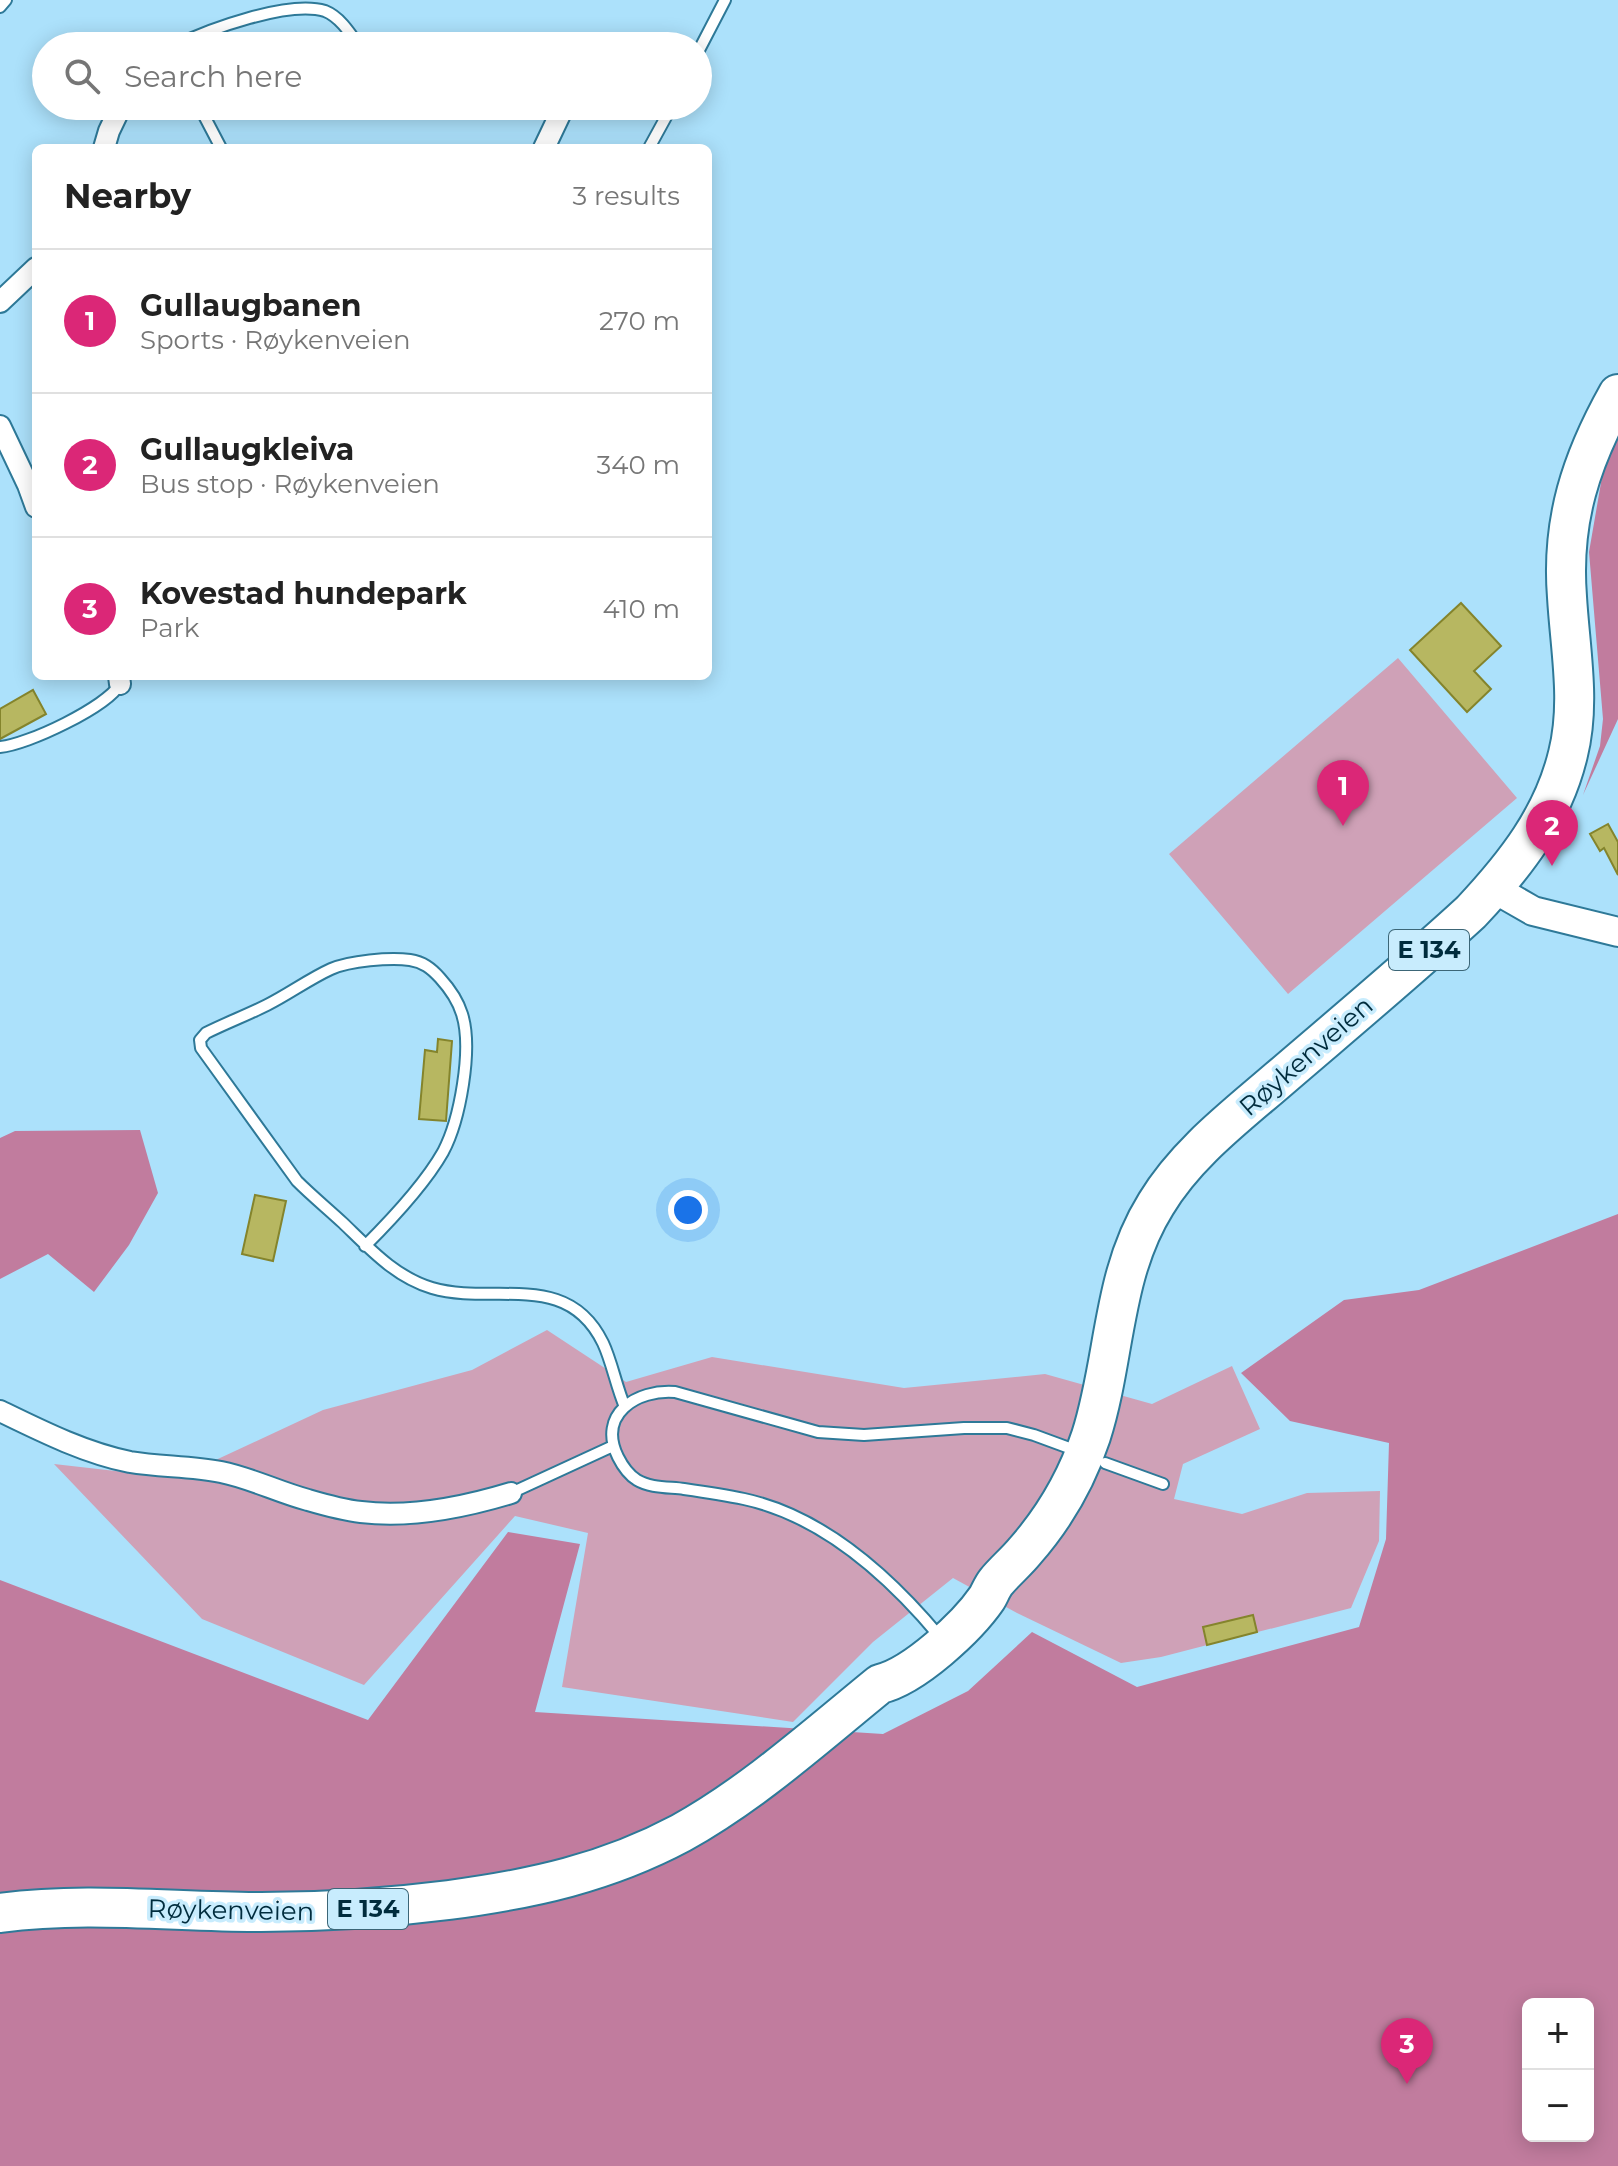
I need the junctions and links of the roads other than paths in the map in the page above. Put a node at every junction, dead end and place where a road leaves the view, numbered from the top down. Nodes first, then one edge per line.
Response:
1 (6, 0) edge
2 (725, 0) edge
3 (0, 7) edge
4 (203, 32) edge
5 (348, 32) edge
6 (708, 32) edge
7 (114, 120) edge
8 (206, 120) edge
9 (557, 120) edge
10 (664, 120) edge
11 (105, 144) edge
12 (219, 144) edge
13 (546, 144) edge
14 (651, 144) edge
15 (32, 272) edge
16 (0, 302) edge
17 (1618, 394) edge
18 (0, 426) edge
19 (32, 496) edge
20 (120, 680) edge
21 (0, 747) edge
22 (1493, 888) junction
23 (1617, 928) edge
24 (365, 1246) junction
25 (625, 1407) junction
26 (0, 1411) edge
27 (613, 1446) junction
28 (1072, 1449) dead end
29 (1105, 1463) dead end
30 (1163, 1484) dead end
31 (511, 1493) joint
32 (938, 1634) junction
33 (0, 1913) edge

1 - 3 lane
2 - 6 lane
4 - 5 lane
7 - 11 street
8 - 12 lane
9 - 13 street
10 - 14 lane
15 - 16 street
17 - 22 highway, Røykenveien / E 134
18 - 19 street
20 - 21 lane
22 - 23 street
22 - 32 highway, Røykenveien / E 134
24 - 24 lane
24 - 25 lane
25 - 27 lane
25 - 28 lane
26 - 31 street
27 - 31 lane
27 - 32 lane
29 - 30 lane
32 - 33 highway, Røykenveien / E 134

